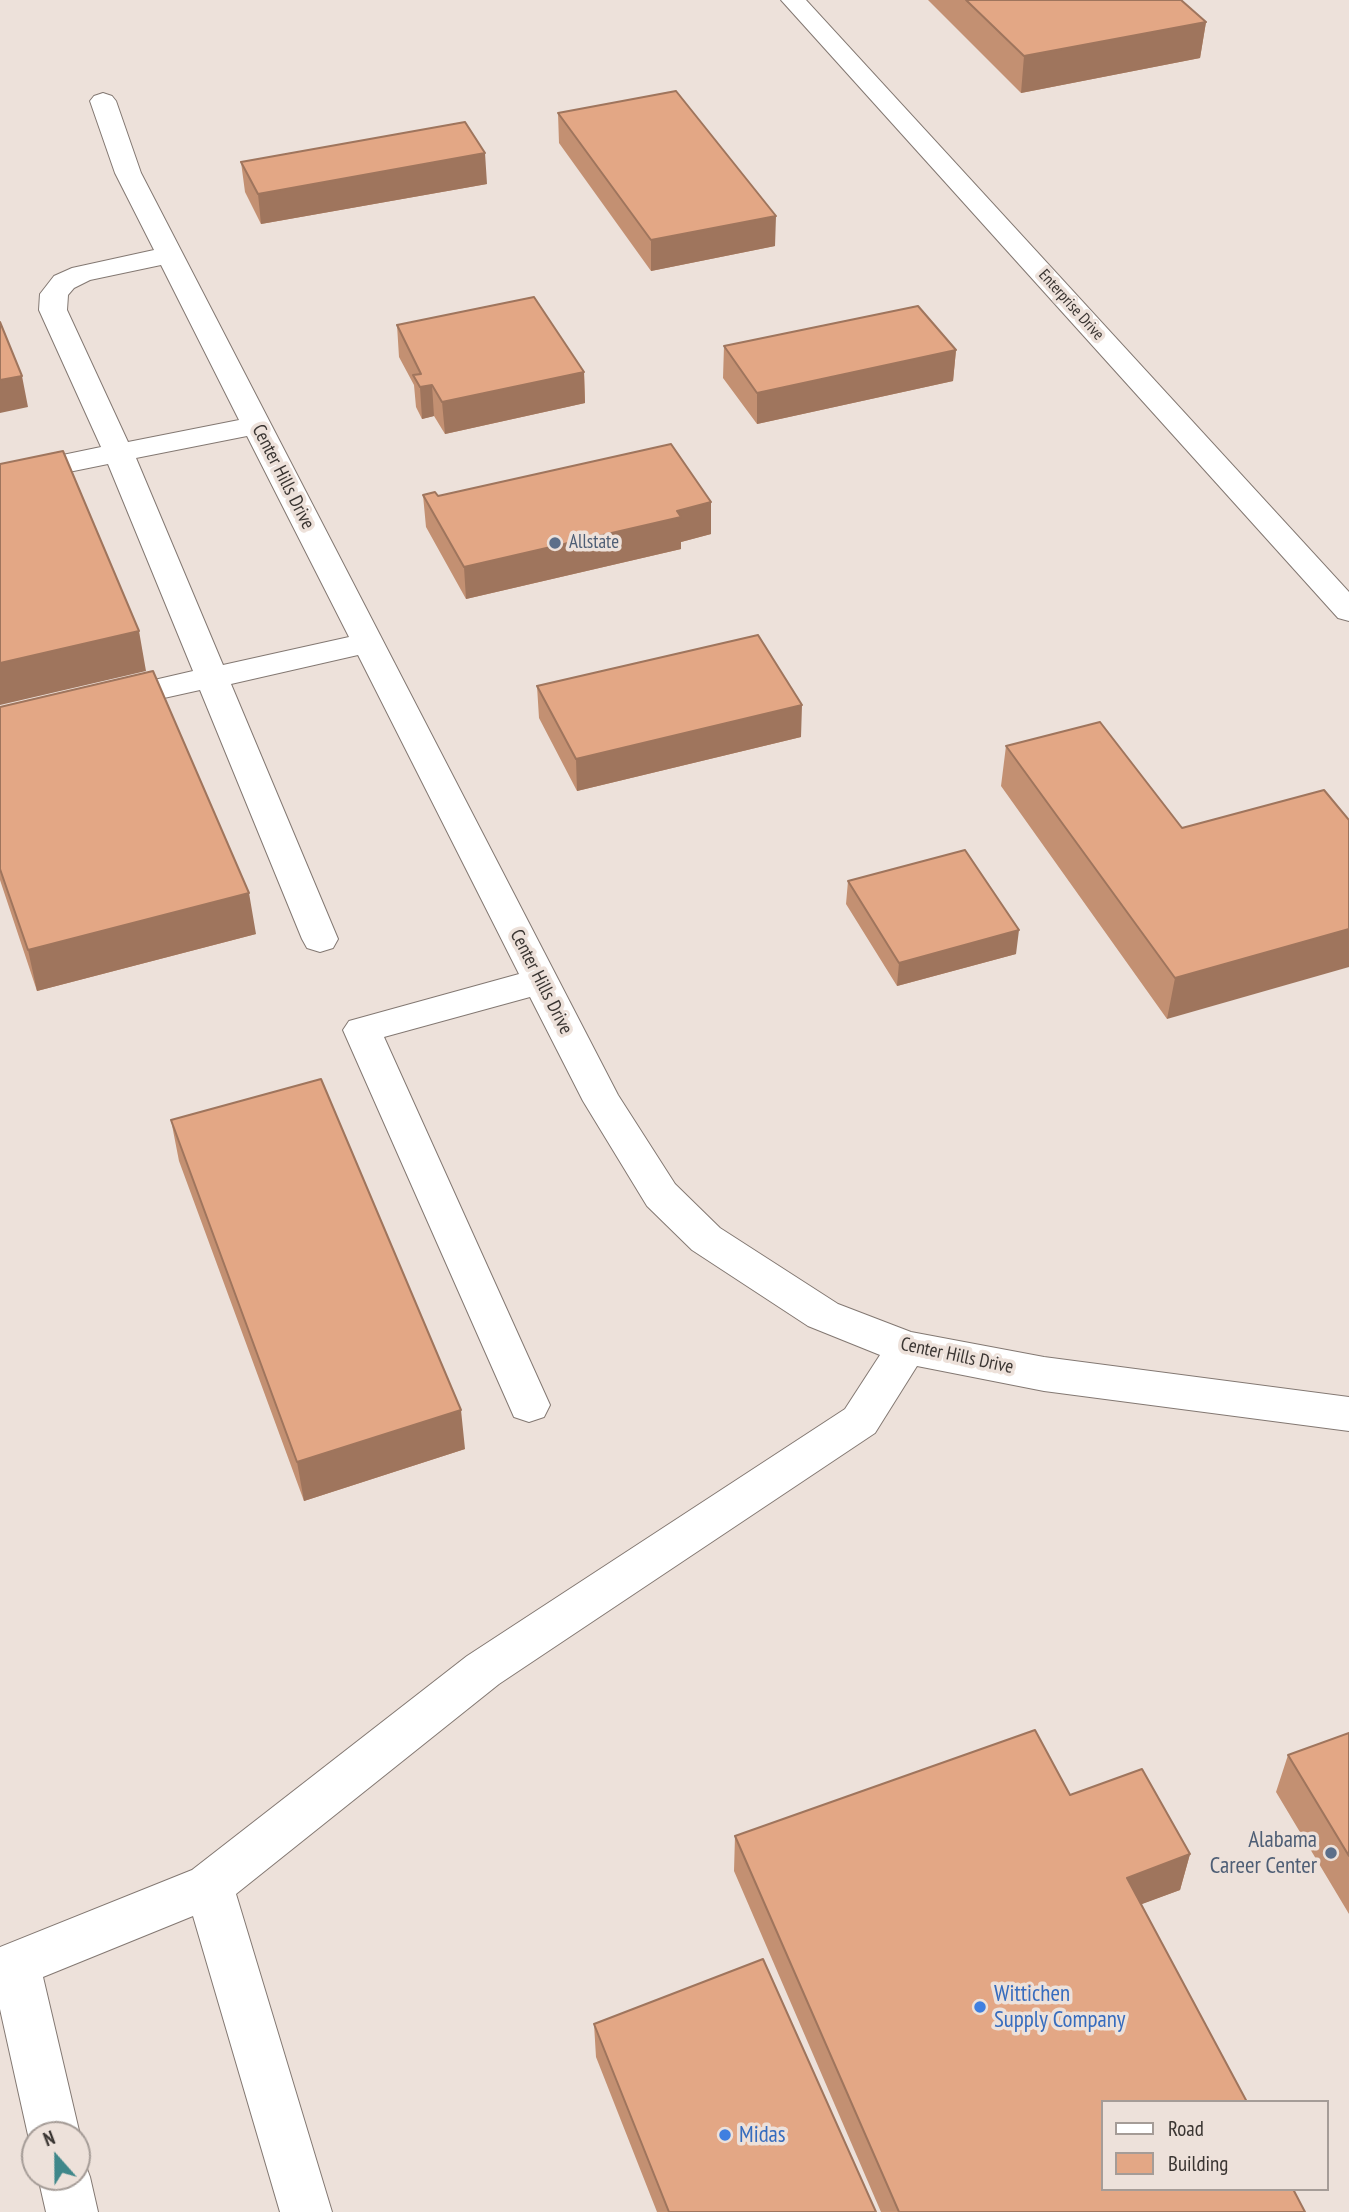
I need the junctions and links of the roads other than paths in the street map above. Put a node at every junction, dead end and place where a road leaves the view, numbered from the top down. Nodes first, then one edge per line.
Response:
1 (793, 0) edge
2 (103, 101) dead end
3 (170, 255) junction
4 (257, 425) junction
5 (118, 452) junction
6 (0, 477) edge
7 (1349, 611) edge
8 (368, 643) junction
9 (211, 678) junction
10 (85, 706) edge
11 (320, 939) dead end
12 (541, 981) junction
13 (907, 1348) junction
14 (529, 1405) dead end
15 (1349, 1413) edge
16 (209, 1886) junction
17 (51, 2121) edge
18 (67, 2191) edge
19 (72, 2212) edge
20 (306, 2212) edge

1 - 7 street, Enterprise Drive
2 - 3 street, Center Hills Drive
3 - 4 street, Center Hills Drive
3 - 5 street
4 - 5 street
4 - 8 street, Center Hills Drive
5 - 6 street
5 - 9 street
8 - 9 street
8 - 12 street, Center Hills Drive
9 - 10 street
9 - 11 street
12 - 13 street, Center Hills Drive
12 - 14 street
13 - 15 street, Center Hills Drive
13 - 16 street
16 - 17 street
16 - 20 street
18 - 19 street

